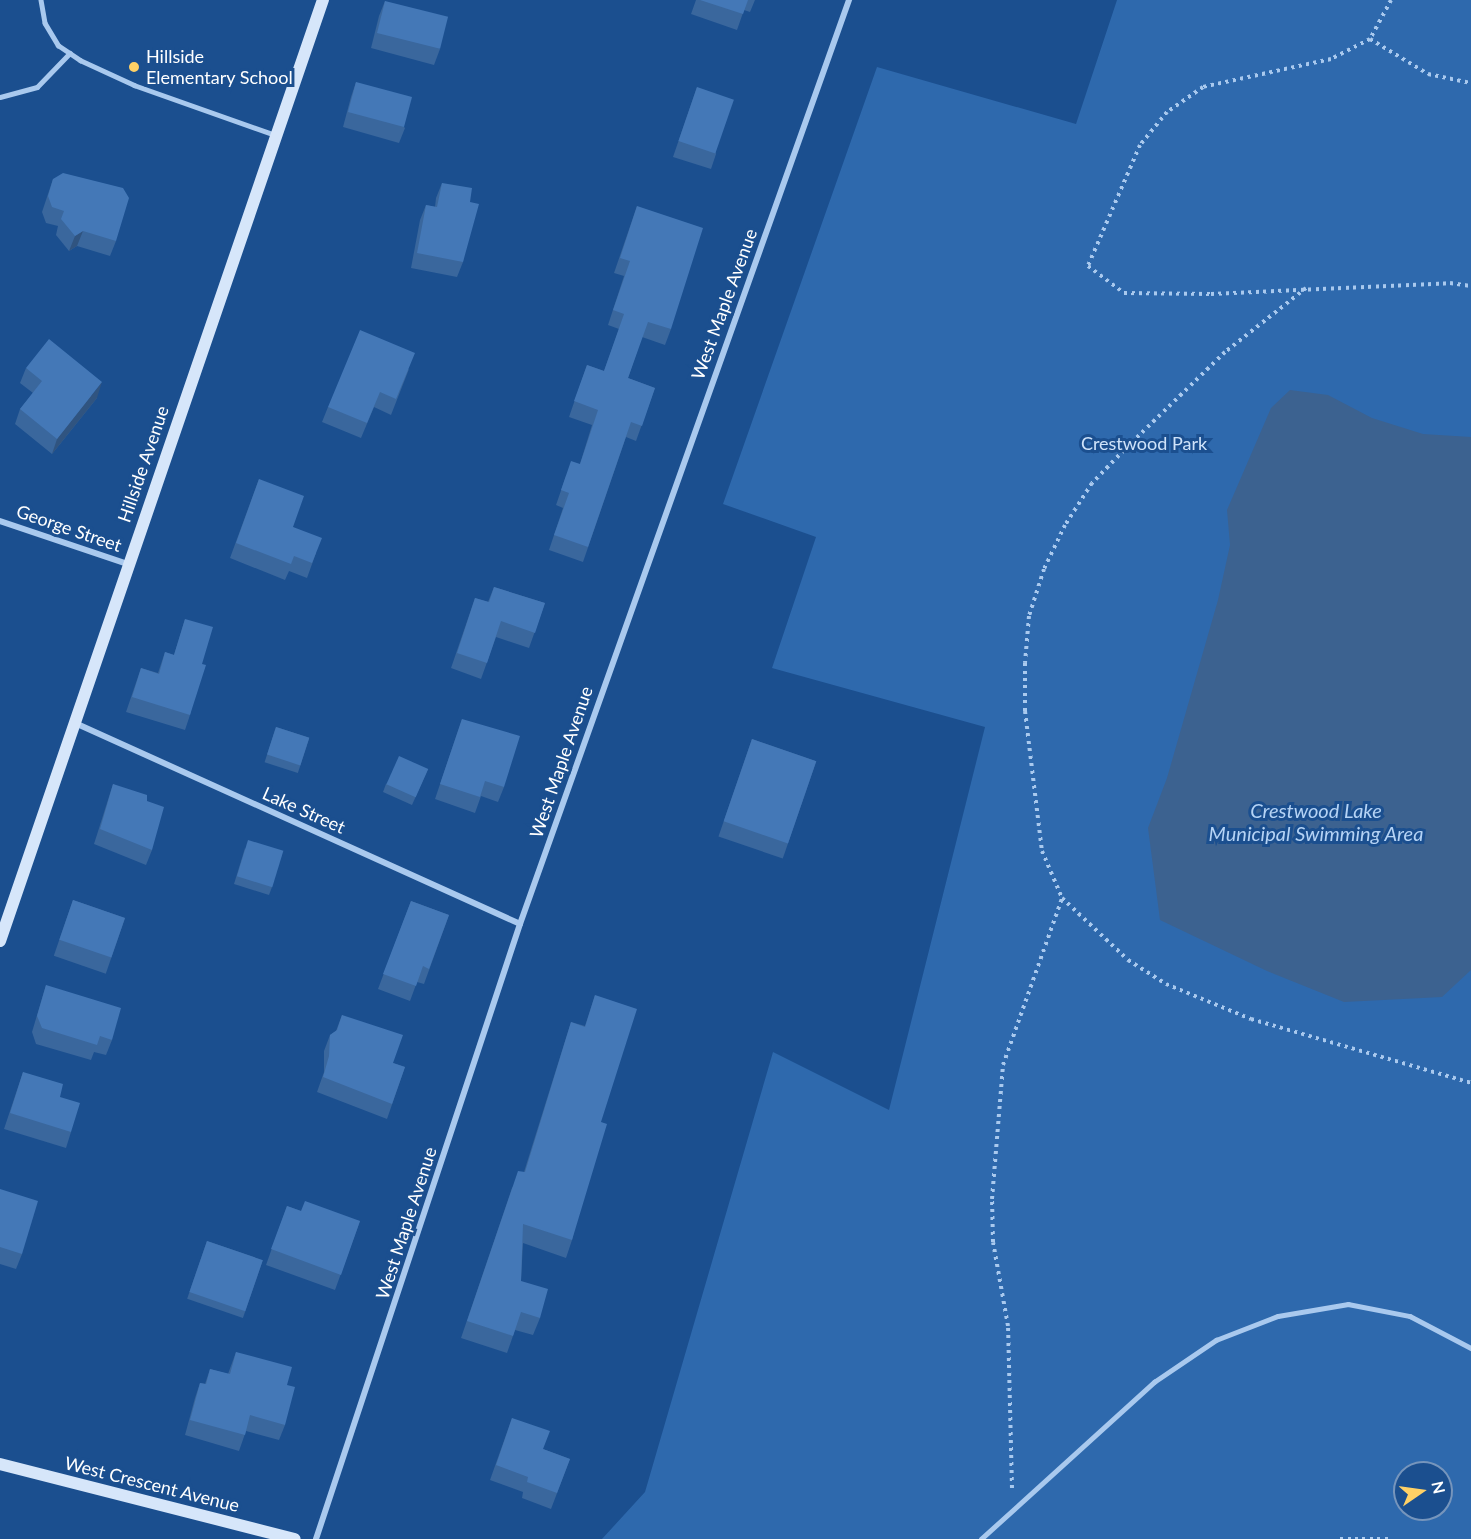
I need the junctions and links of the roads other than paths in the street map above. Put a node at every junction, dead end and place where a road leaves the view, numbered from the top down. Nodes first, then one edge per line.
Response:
1 (40, 0) edge
2 (323, 0) edge
3 (849, 0) edge
4 (70, 53) junction
5 (0, 97) edge
6 (276, 135) junction
7 (0, 521) edge
8 (128, 564) junction
9 (75, 723) junction
10 (520, 924) junction
11 (0, 940) edge
12 (1471, 1348) edge
13 (0, 1464) edge
14 (295, 1539) edge
15 (316, 1539) edge
16 (981, 1539) edge

1 - 4 lane
2 - 6 main road, Hillside Avenue
3 - 10 street, West Maple Avenue
4 - 5 lane
4 - 6 lane
6 - 8 main road, Hillside Avenue
7 - 8 street, George Street
8 - 9 main road, Hillside Avenue
9 - 10 street, Lake Street
9 - 11 main road, Hillside Avenue
10 - 15 street, West Maple Avenue
12 - 16 lane
13 - 14 main road, West Crescent Avenue

